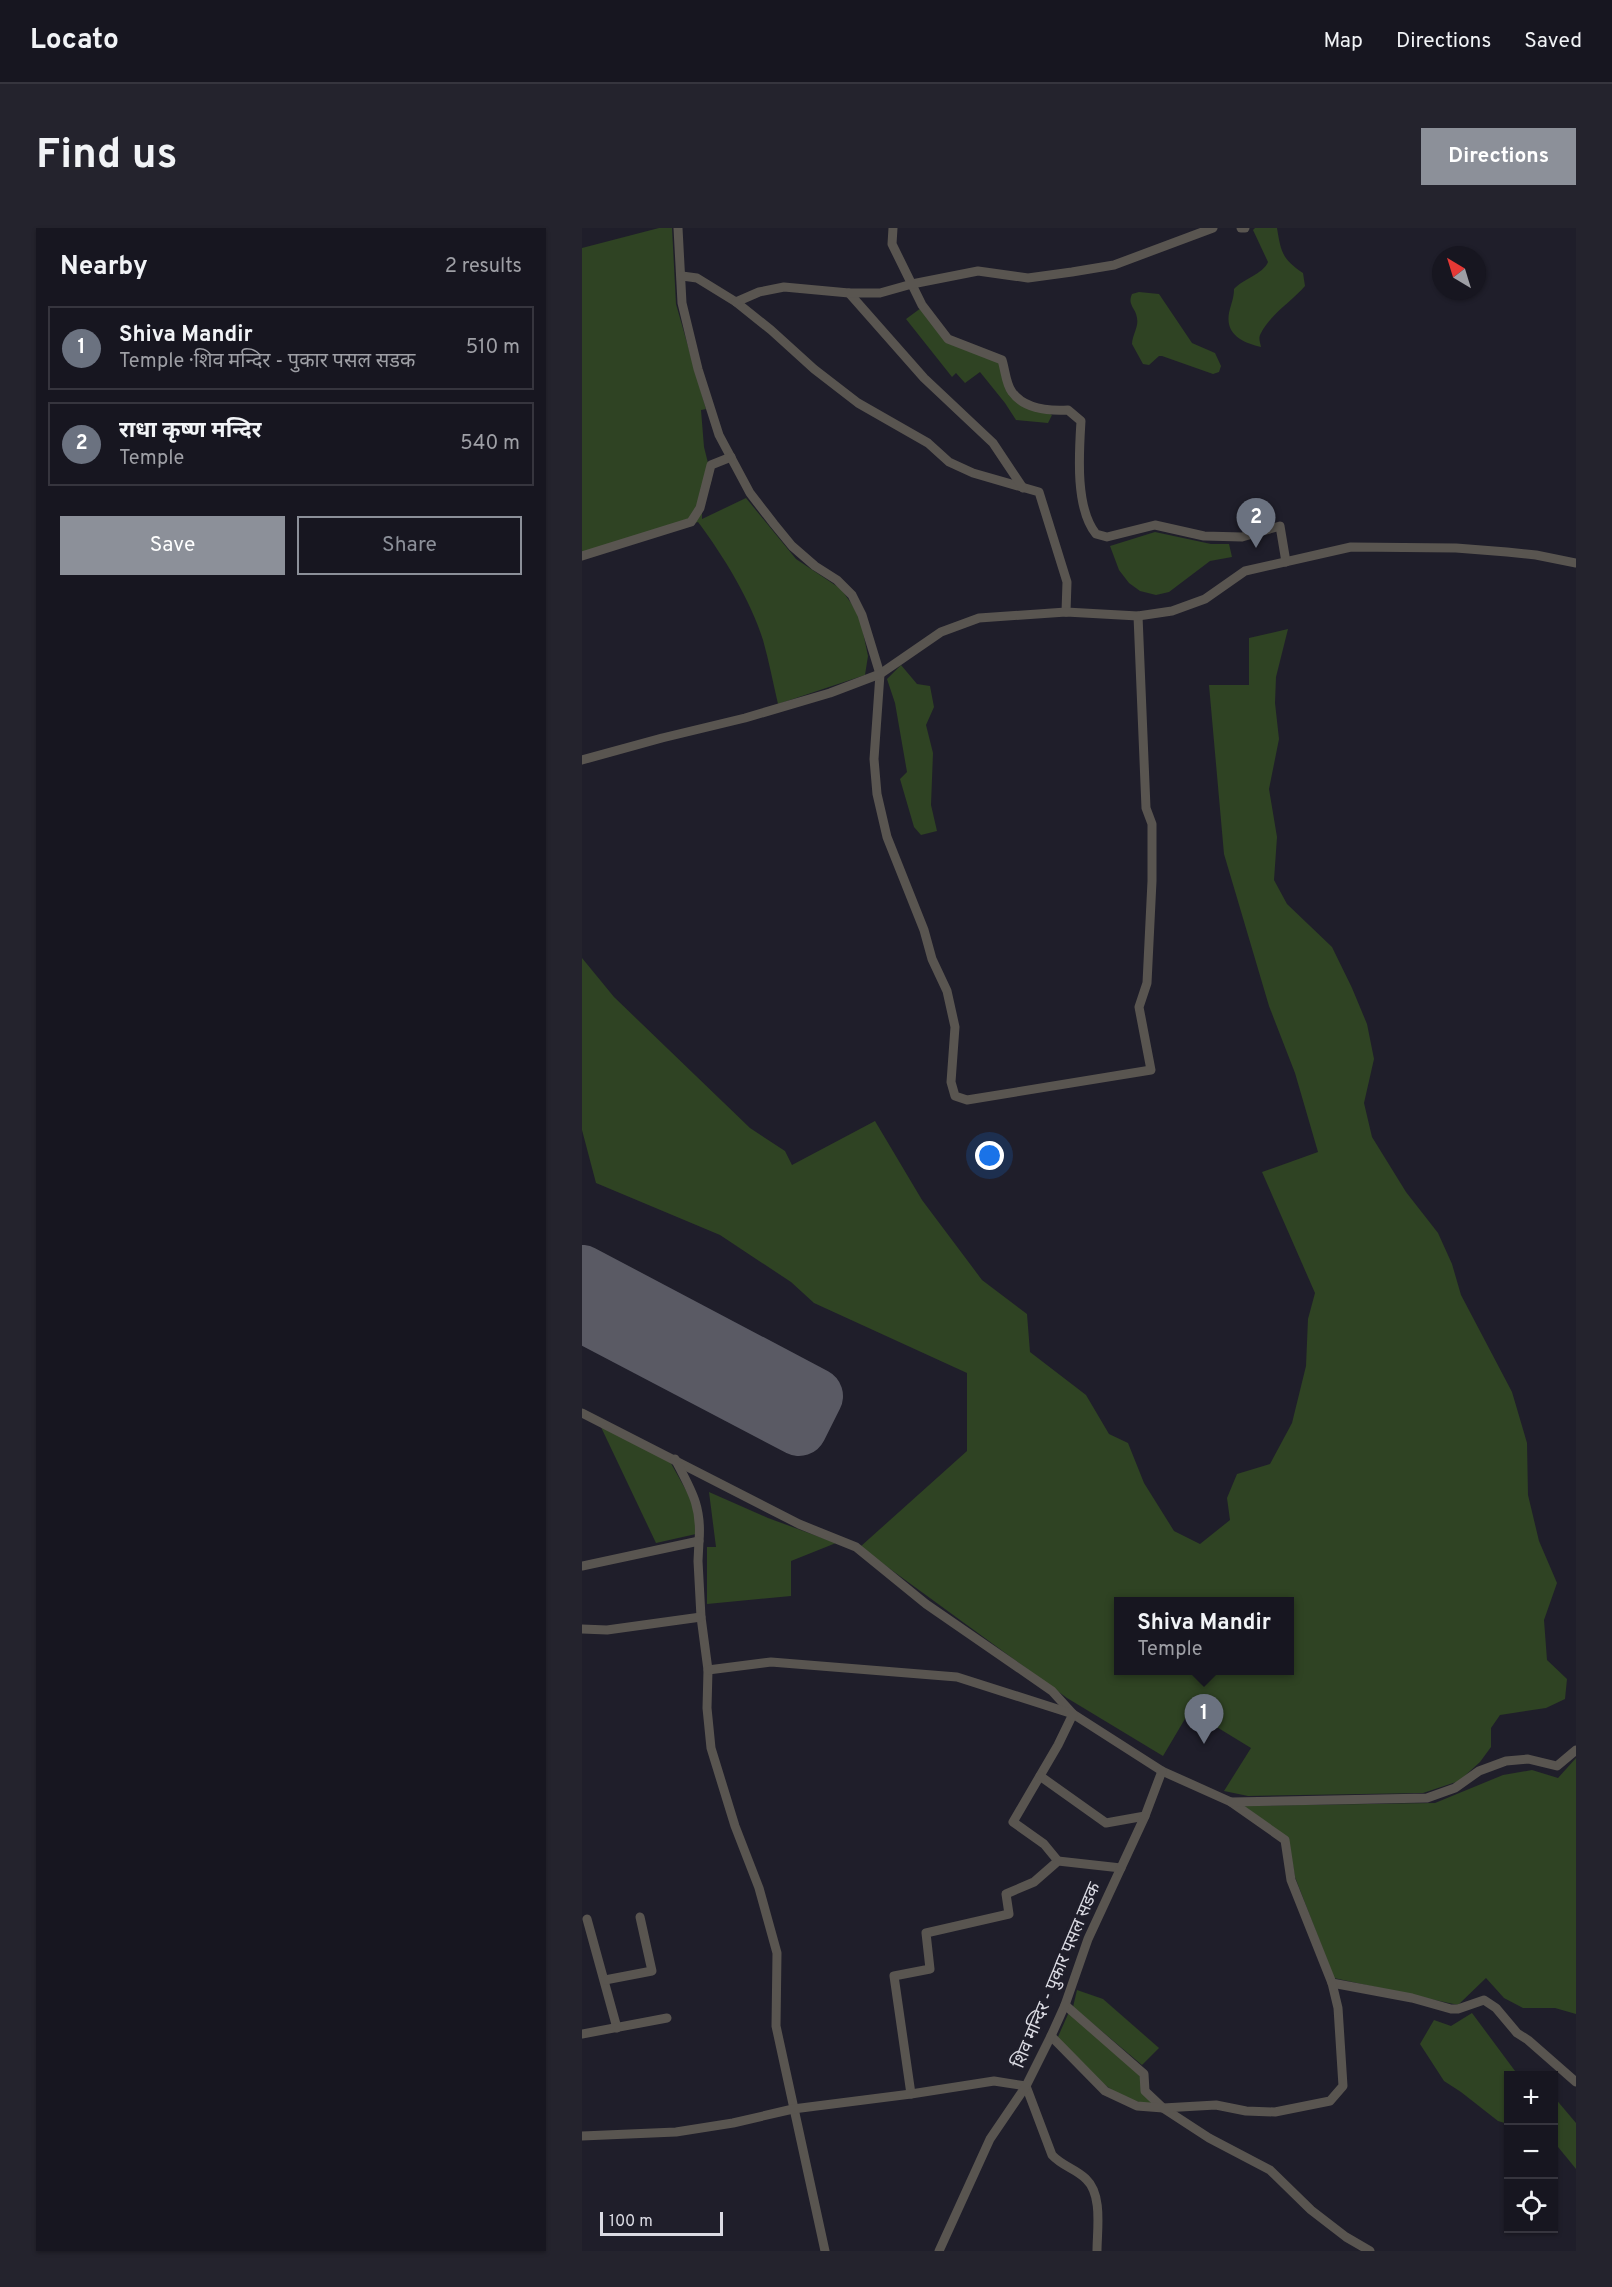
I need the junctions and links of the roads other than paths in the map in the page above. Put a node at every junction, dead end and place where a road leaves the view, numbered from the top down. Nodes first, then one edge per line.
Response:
1 (678, 228) edge
2 (892, 228) edge
3 (1213, 228) edge
4 (682, 276) junction
5 (912, 284) junction
6 (849, 293) junction
7 (736, 302) junction
8 (731, 457) junction
9 (1023, 488) junction
10 (582, 556) edge
11 (1286, 562) junction
12 (1576, 563) edge
13 (1066, 612) junction
14 (1138, 616) junction
15 (880, 674) junction
16 (582, 760) edge
17 (582, 1413) edge
18 (675, 1459) junction
19 (699, 1541) junction
20 (582, 1566) edge
21 (701, 1617) junction
22 (582, 1629) edge
23 (708, 1670) junction
24 (1073, 1714) junction
25 (1576, 1750) edge
26 (1162, 1771) junction
27 (1040, 1776) junction
28 (1232, 1802) junction
29 (1145, 1816) junction
30 (1058, 1861) junction
31 (1121, 1868) junction
32 (640, 1917) dead end
33 (587, 1919) dead end
34 (605, 1980) junction
35 (1332, 1983) junction
36 (1065, 2005) junction
37 (668, 2018) dead end
38 (617, 2028) junction
39 (582, 2034) edge
40 (1051, 2036) junction
41 (1576, 2082) edge
42 (1026, 2086) junction
43 (911, 2094) junction
44 (1163, 2108) junction
45 (793, 2109) junction
46 (582, 2136) edge
47 (825, 2251) edge
48 (939, 2251) edge
49 (1097, 2251) edge
50 (1370, 2251) edge

1 - 4 street
2 - 5 street
3 - 5 street
4 - 7 street
4 - 8 street
5 - 6 street
5 - 11 street
6 - 7 street
6 - 9 street
7 - 9 street
8 - 10 street
8 - 15 street
9 - 13 street
11 - 12 street
11 - 14 street
13 - 14 street
13 - 15 street
14 - 15 street
15 - 16 street
17 - 18 street
18 - 19 street
18 - 24 street
19 - 20 street
19 - 21 street
21 - 22 street
21 - 23 street
23 - 24 street
23 - 45 street
24 - 26 street
24 - 27 street
25 - 28 street
26 - 28 street
26 - 29 street, शिव मन्दिर - पुकार पसल सडक
27 - 29 street
27 - 30 street
28 - 35 street
29 - 31 street, शिव मन्दिर - पुकार पसल सडक
30 - 31 street
30 - 43 street
31 - 36 street, शिव मन्दिर - पुकार पसल सडक
32 - 34 street
33 - 34 street
34 - 38 street
35 - 41 street
35 - 44 street
36 - 40 street, शिव मन्दिर - पुकार पसल सडक
36 - 44 street
37 - 38 street
38 - 39 street
40 - 42 street, शिव मन्दिर - पुकार पसल सडक
40 - 44 street
42 - 43 street
42 - 48 street, शिव मन्दिर - पुकार पसल सडक
42 - 49 street
43 - 45 street
44 - 50 street
45 - 46 street
45 - 47 street

